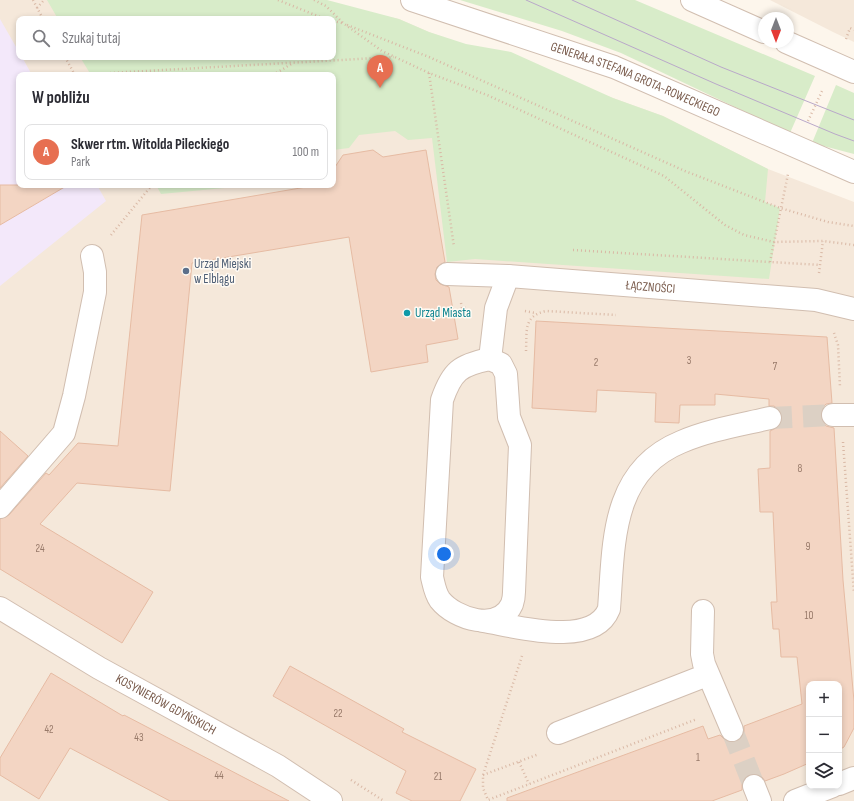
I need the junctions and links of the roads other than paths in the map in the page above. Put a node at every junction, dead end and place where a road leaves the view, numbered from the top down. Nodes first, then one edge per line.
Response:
1 (412, 0) edge
2 (692, 0) edge
3 (758, 29) edge
4 (794, 46) edge
5 (854, 72) edge
6 (854, 172) edge
7 (92, 256) road end
8 (446, 274) dead end
9 (508, 276) junction
10 (854, 309) edge
11 (490, 359) junction
12 (770, 418) tunnel mouth
13 (0, 507) edge
14 (512, 604) junction
15 (0, 608) edge
16 (703, 611) dead end
17 (474, 620) junction
18 (530, 629) junction
19 (707, 675) junction
20 (732, 730) tunnel mouth
21 (558, 733) dead end
22 (854, 778) edge
23 (842, 783) edge
24 (825, 789) edge
25 (331, 801) edge
26 (795, 801) edge

1 - 6 street, GENERAŁA STEFANA GROTA-ROWECKIEGO
2 - 3 street
4 - 5 street
7 - 13 street
8 - 9 street, ŁĄCZNOŚCI
9 - 10 street, ŁĄCZNOŚCI
9 - 11 street
11 - 14 street
11 - 17 street
12 - 18 street
14 - 17 street
14 - 18 street
15 - 25 street, KOSYNIERÓW GDYŃSKICH
16 - 19 street
17 - 18 street
19 - 20 street
19 - 21 street
22 - 23 street
24 - 26 street

